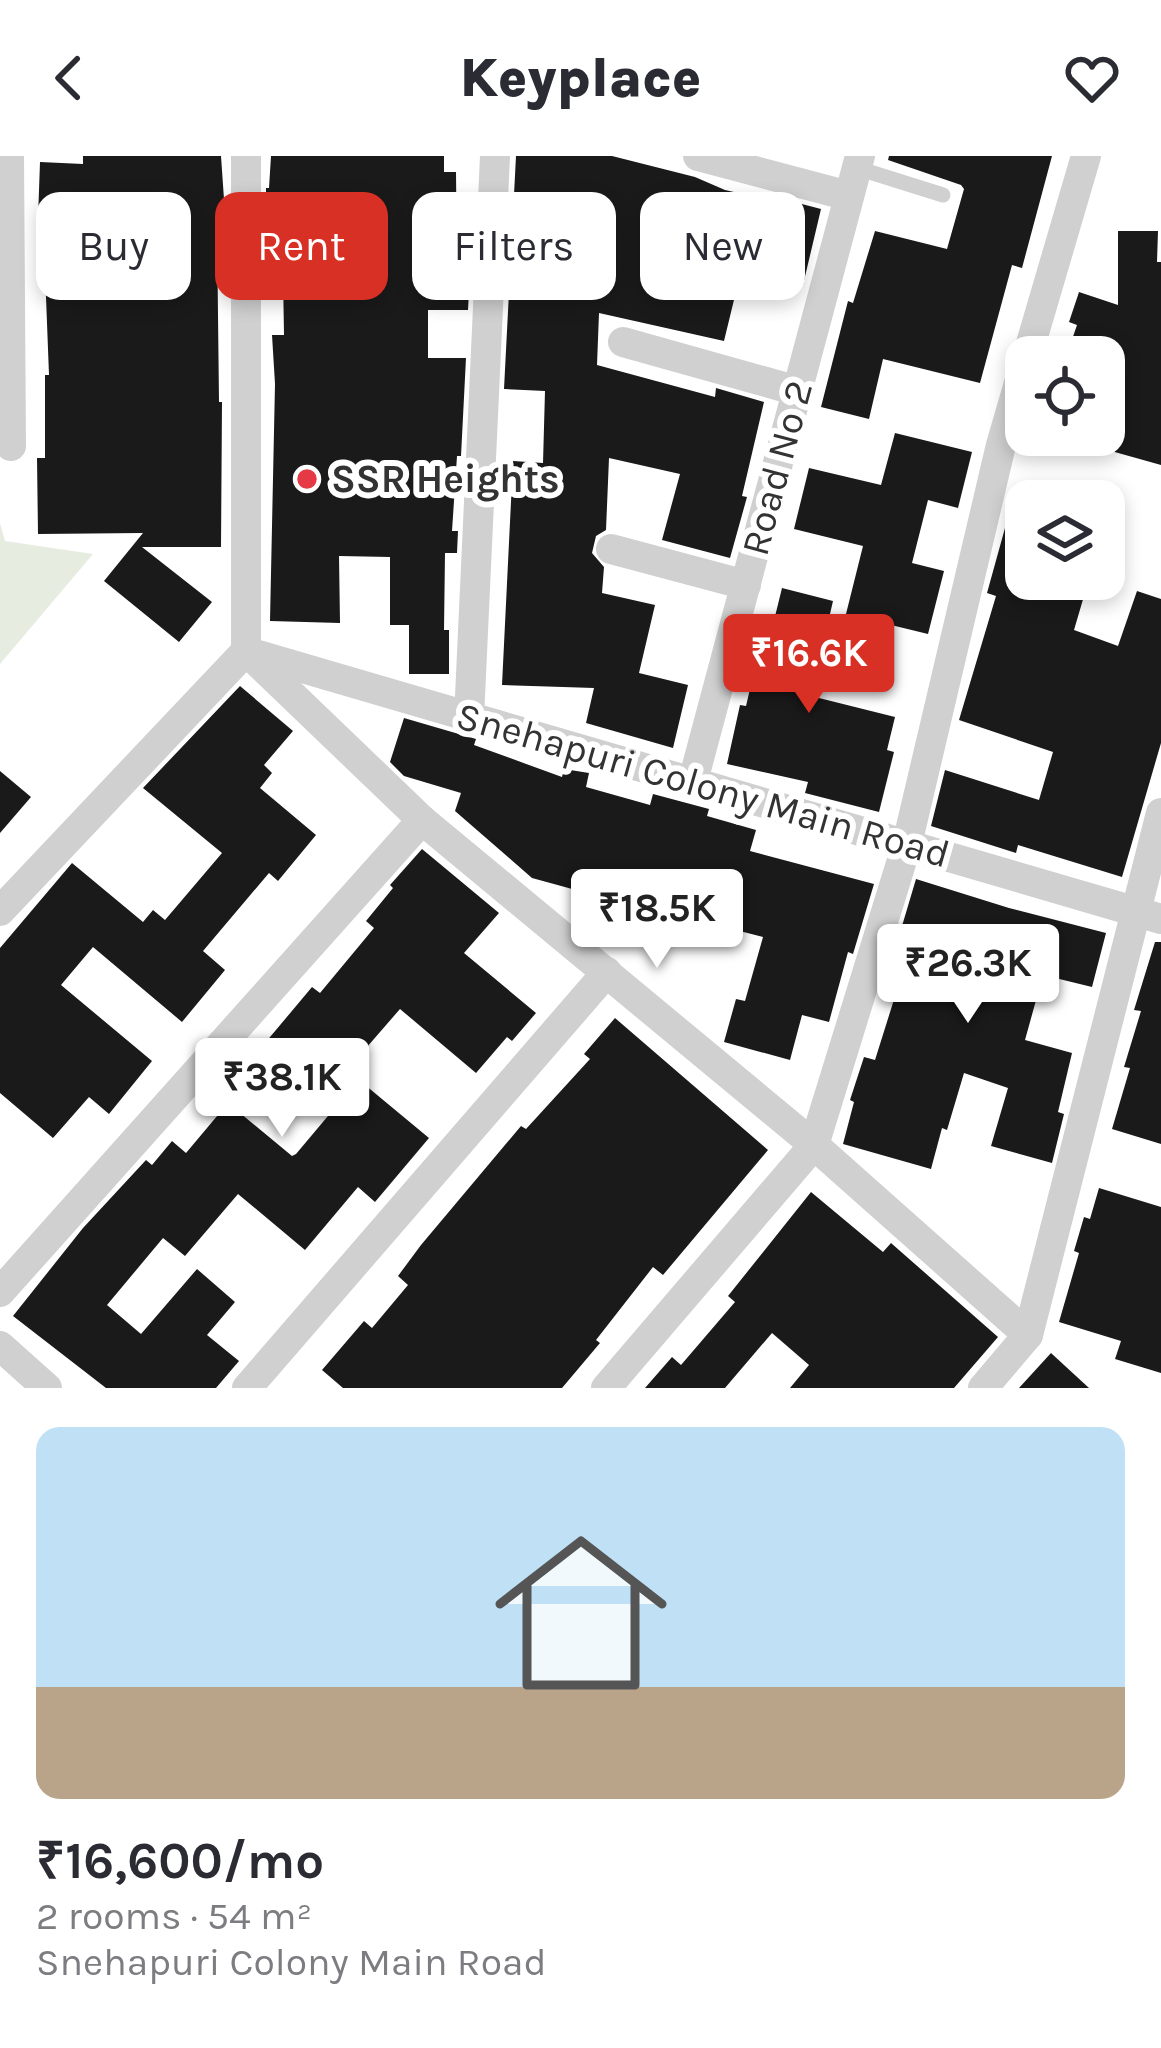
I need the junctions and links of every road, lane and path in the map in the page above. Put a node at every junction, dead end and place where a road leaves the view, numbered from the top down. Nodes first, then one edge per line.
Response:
1 (9, 156) edge
2 (246, 156) edge
3 (495, 156) edge
4 (698, 156) edge
5 (1086, 156) edge
6 (856, 174) edge
7 (943, 195) dead end
8 (1033, 336) edge
9 (623, 342) dead end
10 (798, 391) junction
11 (1005, 428) edge
12 (11, 446) dead end
13 (611, 549) dead end
14 (746, 585) junction
15 (246, 651) junction
16 (469, 718) junction
17 (693, 781) junction
18 (1161, 813) edge
19 (422, 820) junction
20 (907, 844) junction
21 (0, 911) edge
22 (1147, 915) edge
23 (607, 972) junction
24 (814, 1145) junction
25 (0, 1292) edge
26 (1028, 1335) junction
27 (0, 1346) edge
28 (47, 1388) edge
29 (247, 1388) edge
30 (606, 1388) edge
31 (983, 1388) edge

1 - 12 street
2 - 15 street
3 - 16 street
4 - 6 street
5 - 8 street
6 - 7 lane
6 - 10 street, Road No 2
9 - 10 street
10 - 14 street, Road No 2
11 - 20 street
13 - 14 street
14 - 17 street, Road No 2
15 - 16 street, Snehapuri Colony Main Road
15 - 19 street
15 - 21 street
16 - 17 street, Snehapuri Colony Main Road
17 - 20 street, Snehapuri Colony Main Road
18 - 22 street
19 - 23 street
19 - 25 street
20 - 22 street, Snehapuri Colony Main Road
20 - 24 street
22 - 26 street
23 - 24 street
23 - 29 street
24 - 26 street
24 - 30 street
26 - 31 street
27 - 28 street

